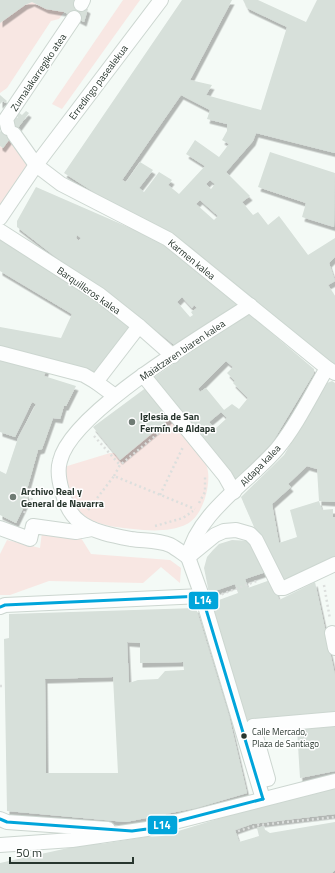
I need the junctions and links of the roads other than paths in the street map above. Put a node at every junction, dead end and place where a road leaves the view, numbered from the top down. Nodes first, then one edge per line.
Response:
1 (161, 0) edge
2 (74, 18) dead end
3 (11, 131) joint
4 (36, 165) junction
5 (0, 218) edge
6 (0, 231) edge
7 (250, 305) junction
8 (139, 326) junction
9 (0, 353) edge
10 (173, 356) junction
11 (331, 370) edge
12 (143, 375) junction
13 (96, 382) junction
14 (115, 396) junction
15 (234, 492) junction
16 (0, 528) edge
17 (92, 529) junction
18 (188, 557) junction
19 (335, 564) edge
20 (208, 597) junction
21 (0, 607) edge
22 (332, 633) road end
23 (335, 648) edge
24 (335, 719) edge
25 (258, 781) junction
26 (335, 781) edge
27 (264, 799) junction
28 (0, 819) edge
29 (132, 830) junction
30 (0, 845) edge

1 - 4 street, Erredingo pasealekua
2 - 3 street, Zumalakarregiko atea
3 - 4 street, Karmen kalea
4 - 5 street
4 - 7 street, Karmen kalea
6 - 8 street, Barquilleros kalea
7 - 10 street, Maiatzaren biaren kalea
7 - 11 street, Karmen kalea
8 - 10 street, Barquilleros kalea
8 - 13 street
9 - 13 street
10 - 12 street, Maiatzaren biaren kalea
11 - 15 street, Aldapa kalea
12 - 14 street, Maiatzaren biaren kalea
12 - 15 street
13 - 14 street
14 - 17 street, Maiatzaren biaren kalea
15 - 18 street, Aldapa kalea
16 - 17 street
17 - 18 street, Maiatzaren biaren kalea
18 - 19 street
18 - 20 street
20 - 21 street
20 - 25 street
22 - 23 street
24 - 25 street
25 - 27 street
26 - 27 street
27 - 29 street
28 - 29 street
29 - 30 street

